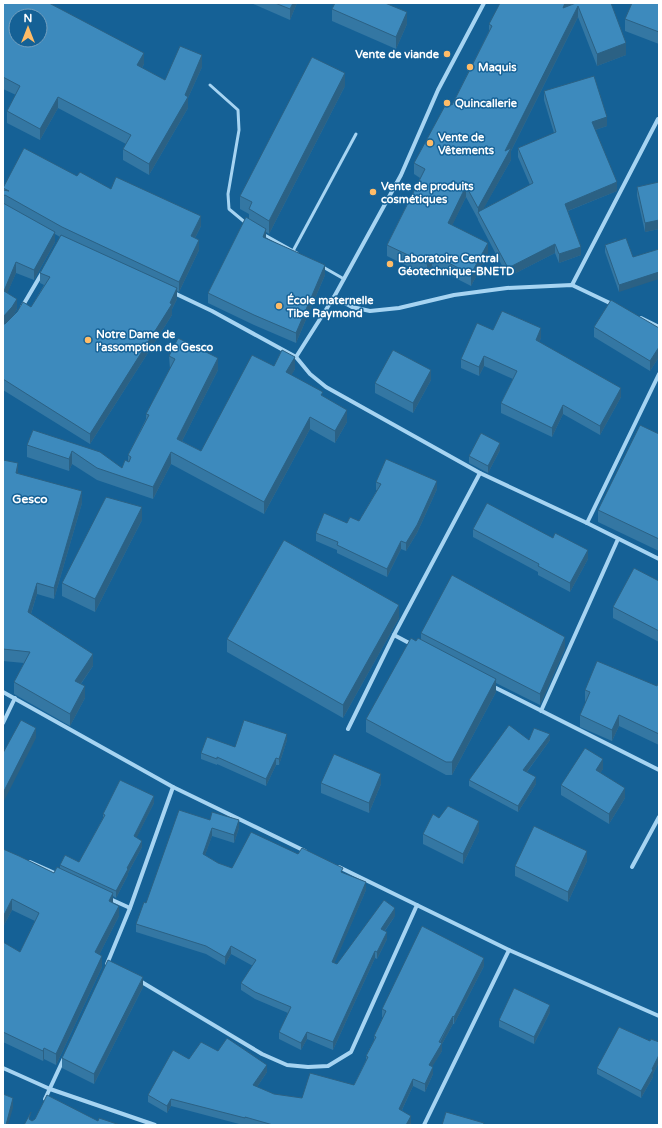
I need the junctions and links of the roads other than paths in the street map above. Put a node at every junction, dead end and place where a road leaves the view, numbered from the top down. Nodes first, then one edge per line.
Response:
1 (484, 3) edge
2 (210, 85) dead end
3 (658, 119) edge
4 (356, 134) dead end
5 (249, 226) edge
6 (262, 233) edge
7 (293, 251) junction
8 (300, 254) edge
9 (318, 265) edge
10 (46, 267) edge
11 (344, 279) junction
12 (572, 285) junction
13 (166, 289) edge
14 (334, 297) junction
15 (616, 306) edge
16 (19, 313) edge
17 (637, 317) edge
18 (659, 327) edge
19 (296, 357) junction
20 (659, 374) edge
21 (480, 473) junction
22 (587, 523) junction
23 (618, 539) junction
24 (659, 559) edge
25 (394, 635) junction
26 (415, 646) edge
27 (485, 682) edge
28 (3, 692) edge
29 (15, 698) junction
30 (541, 711) junction
31 (3, 723) edge
32 (348, 729) dead end
33 (659, 770) edge
34 (173, 787) junction
35 (659, 817) edge
36 (310, 853) edge
37 (24, 859) edge
38 (331, 863) edge
39 (632, 867) dead end
40 (66, 878) edge
41 (102, 895) edge
42 (417, 905) junction
43 (130, 908) junction
44 (509, 950) junction
45 (108, 962) junction
46 (115, 966) edge
47 (105, 969) edge
48 (135, 978) edge
49 (659, 1016) edge
50 (66, 1054) edge
51 (3, 1068) edge
52 (50, 1089) junction
53 (44, 1101) edge
54 (155, 1125) edge
55 (424, 1125) edge

1 - 11 street
2 - 5 lane
3 - 12 street
4 - 7 lane
6 - 7 lane
7 - 8 lane
9 - 11 lane
10 - 16 street
11 - 14 street
12 - 14 street
12 - 15 street
13 - 19 street
14 - 19 street
17 - 18 street
19 - 21 street
20 - 22 street
21 - 22 street
21 - 25 street
22 - 23 street
23 - 24 street
23 - 30 street
25 - 26 street
25 - 32 street
27 - 30 street
28 - 29 street
29 - 31 street
29 - 34 street
30 - 33 street
34 - 36 street
34 - 43 street
35 - 39 street
37 - 40 street
38 - 42 street
41 - 43 street
42 - 44 street
42 - 48 street
43 - 45 street
44 - 49 street
44 - 55 street
45 - 46 street
45 - 47 street
50 - 52 street
51 - 52 street
52 - 53 street
52 - 54 street

